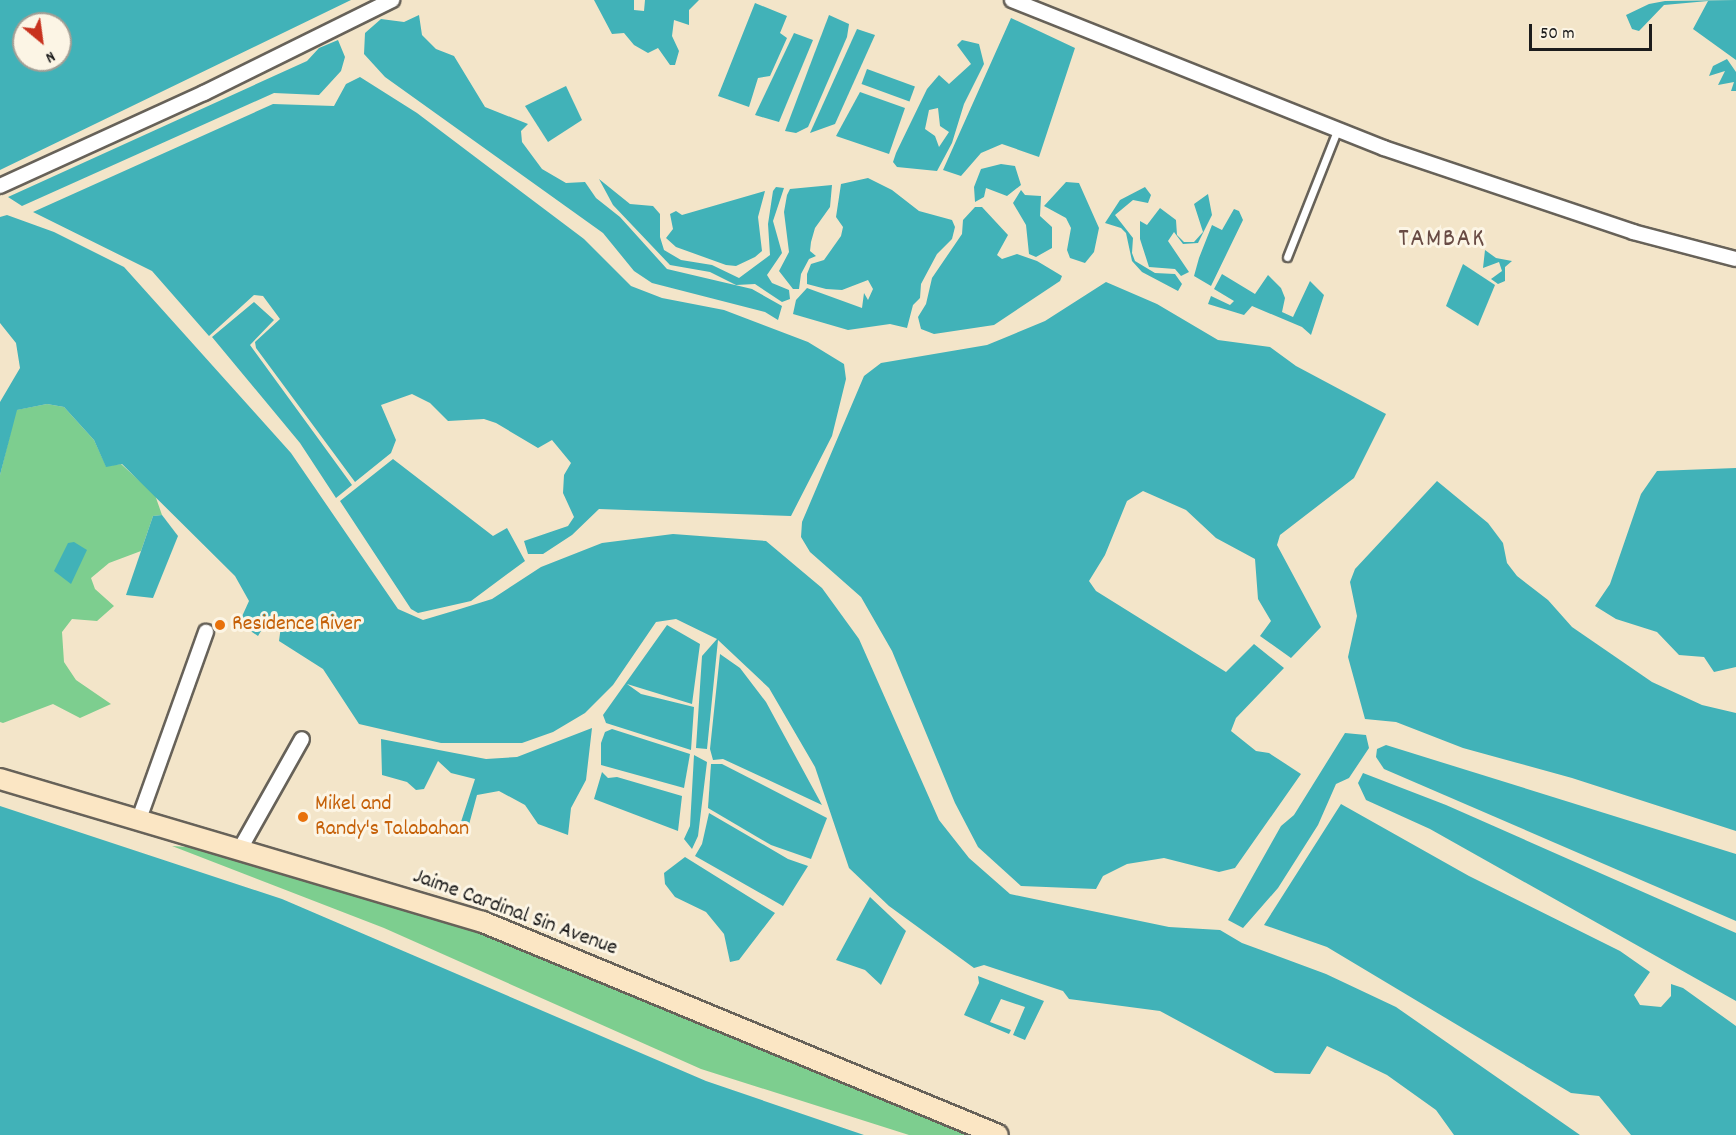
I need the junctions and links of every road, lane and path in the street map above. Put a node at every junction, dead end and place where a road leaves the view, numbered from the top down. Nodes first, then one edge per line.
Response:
1 (392, 0) edge
2 (1012, 0) edge
3 (1337, 131) junction
4 (0, 186) edge
5 (1287, 257) dead end
6 (1736, 260) edge
7 (207, 632) dead end
8 (302, 739) dead end
9 (0, 779) edge
10 (139, 819) junction
11 (240, 849) junction
12 (998, 1135) edge

1 - 4 street
2 - 3 street
3 - 5 lane
3 - 6 street
7 - 10 street
8 - 11 street
9 - 10 main road, Jaime Cardinal Sin Avenue
10 - 11 main road, Jaime Cardinal Sin Avenue
11 - 12 main road, Jaime Cardinal Sin Avenue

